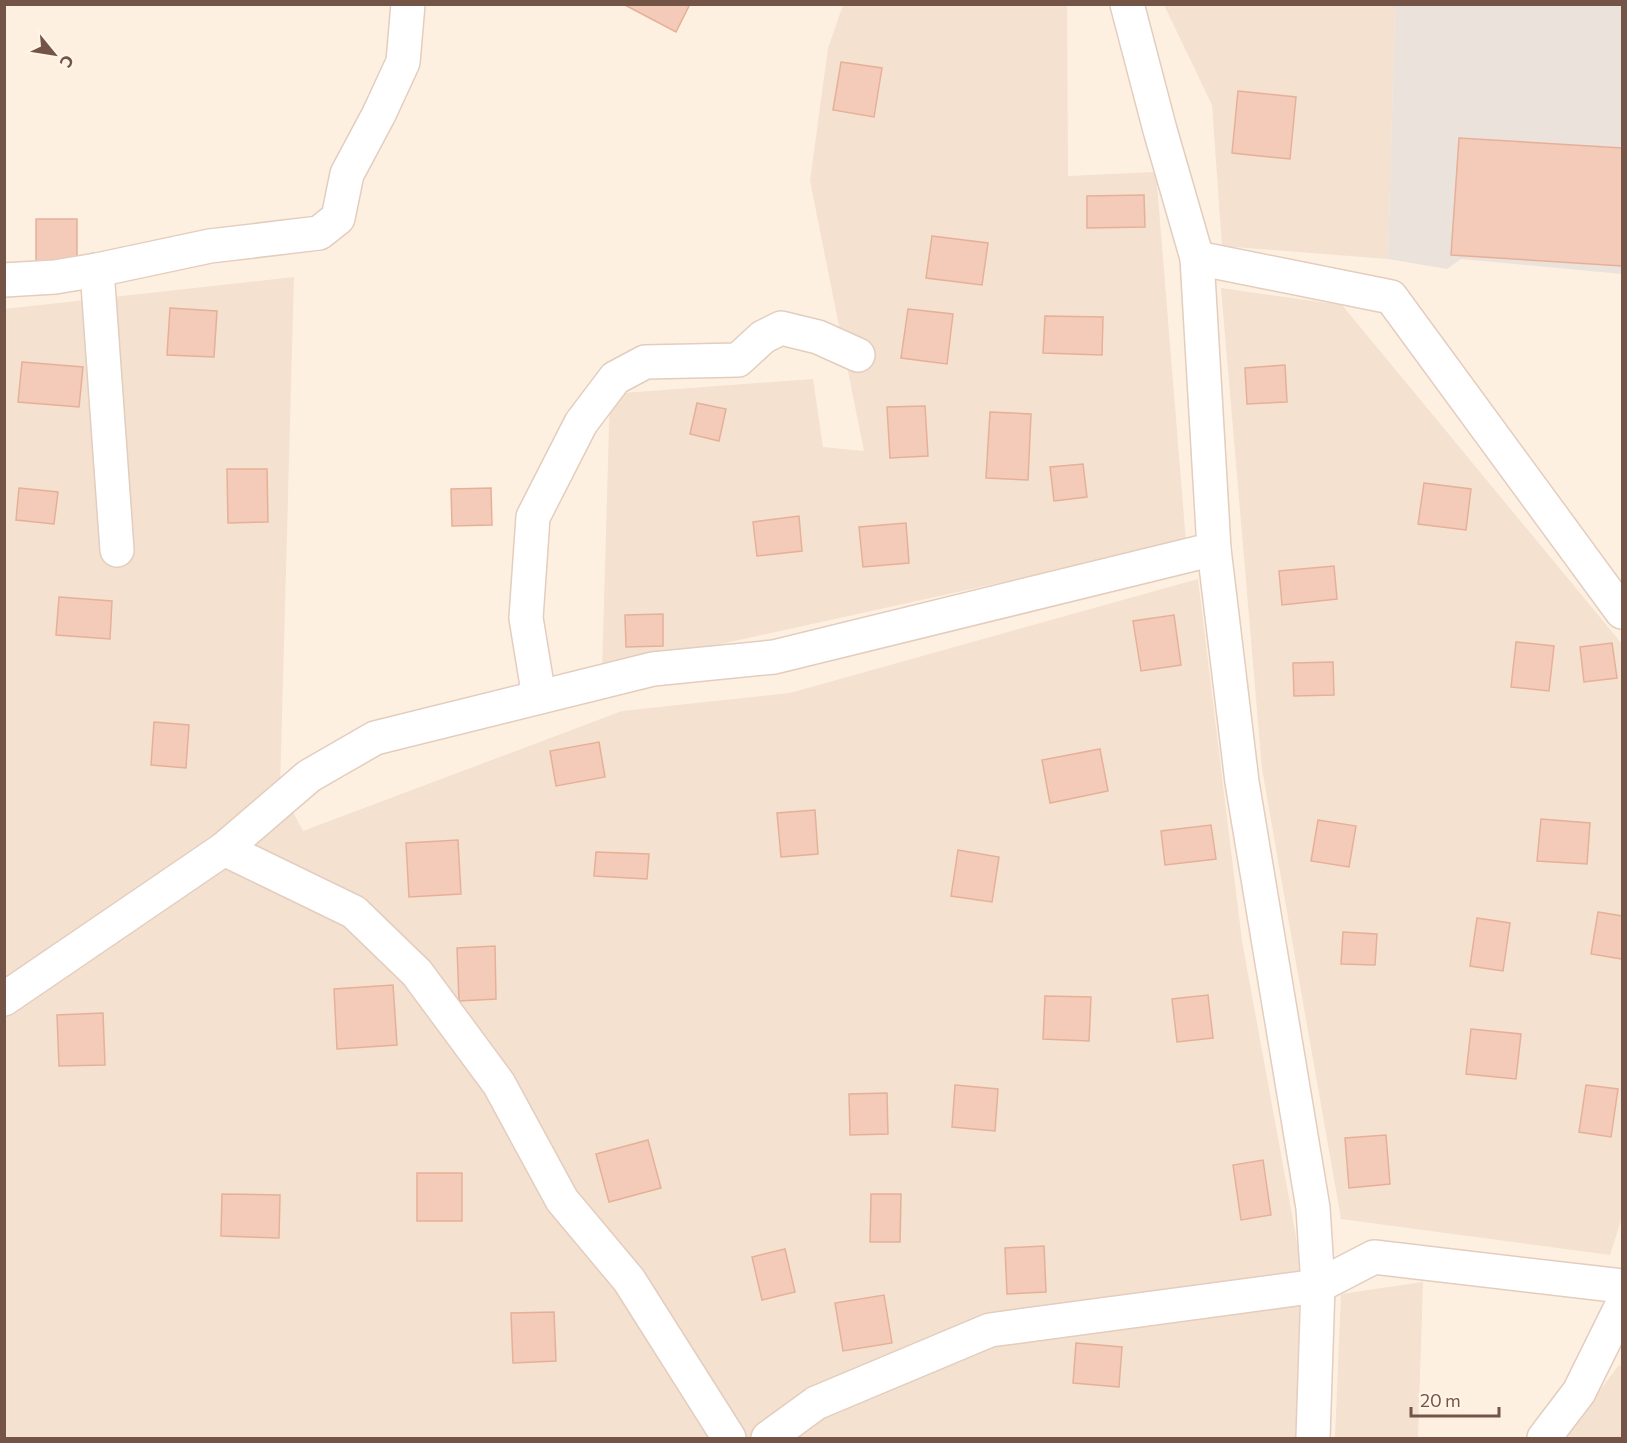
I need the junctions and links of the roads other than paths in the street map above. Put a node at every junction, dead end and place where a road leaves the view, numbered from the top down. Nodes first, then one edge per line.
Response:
1 (408, 4) edge
2 (1127, 4) edge
3 (1197, 258) junction
4 (97, 270) junction
5 (4, 280) edge
6 (858, 355) dead end
7 (1214, 549) junction
8 (117, 550) dead end
9 (1623, 612) edge
10 (539, 697) junction
11 (224, 849) junction
12 (4, 999) edge
13 (1318, 1286) junction
14 (1623, 1286) edge
15 (1623, 1305) edge
16 (782, 1434) edge
17 (729, 1438) edge
18 (1313, 1438) edge
19 (1544, 1438) edge

1 - 4 street
2 - 3 street
3 - 7 street
3 - 9 street
4 - 5 street
4 - 8 street
6 - 10 street
7 - 10 street
7 - 13 street
10 - 11 street
11 - 12 street
11 - 17 street
13 - 14 street
13 - 16 street
13 - 18 street
15 - 19 street

